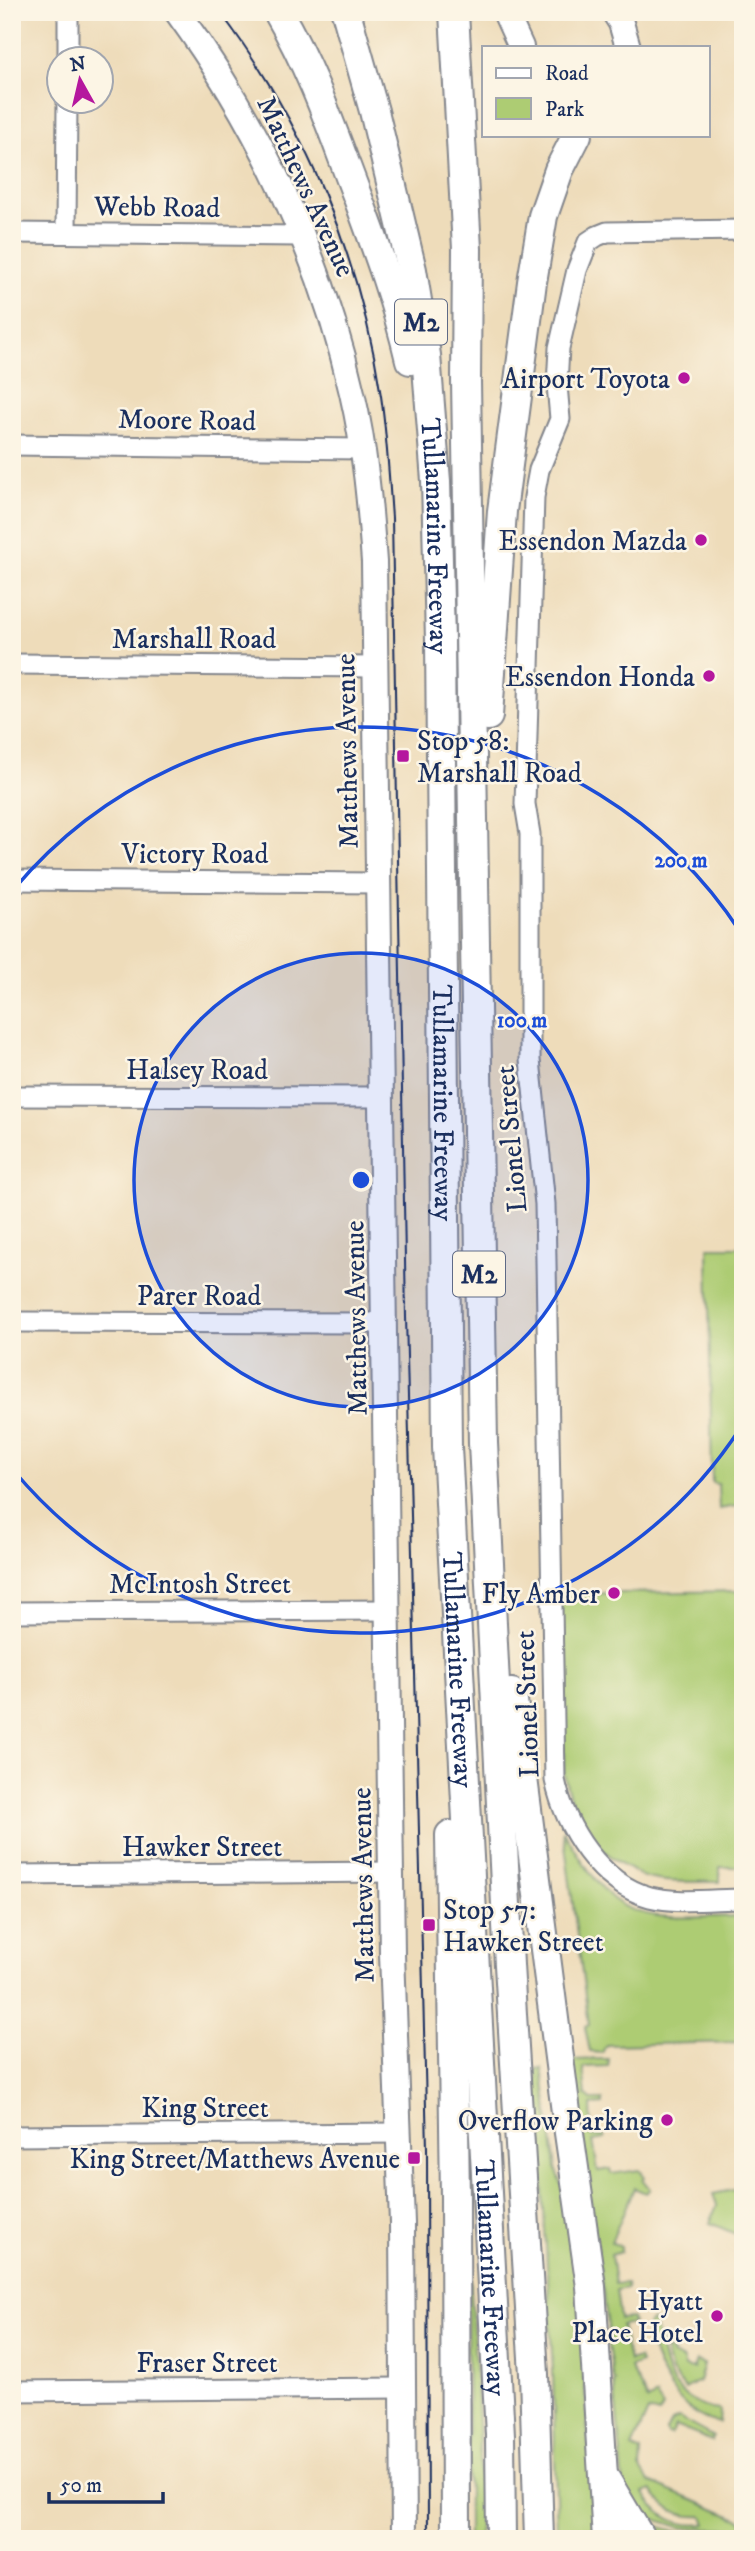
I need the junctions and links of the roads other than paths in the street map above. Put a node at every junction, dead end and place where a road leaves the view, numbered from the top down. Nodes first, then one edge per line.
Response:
1 (68, 12) edge
2 (177, 12) edge
3 (278, 12) edge
4 (346, 12) edge
5 (454, 12) edge
6 (505, 12) edge
7 (614, 12) edge
8 (636, 12) edge
9 (68, 46) edge
10 (521, 46) edge
11 (629, 46) edge
12 (629, 46) edge
13 (67, 116) edge
14 (577, 136) edge
15 (743, 230) edge
16 (12, 233) edge
17 (66, 233) junction
18 (301, 236) junction
19 (12, 445) edge
20 (362, 449) junction
21 (440, 641) junction
22 (12, 664) edge
23 (375, 667) junction
24 (12, 880) edge
25 (378, 883) junction
26 (477, 994) junction
27 (12, 1096) edge
28 (381, 1097) junction
29 (12, 1322) edge
30 (385, 1323) junction
31 (483, 1443) junction
32 (447, 1447) junction
33 (388, 1610) junction
34 (12, 1612) edge
35 (391, 1872) junction
36 (12, 1875) edge
37 (743, 1899) edge
38 (398, 2133) junction
39 (12, 2136) edge
40 (402, 2388) junction
41 (12, 2391) edge
42 (605, 2478) junction
43 (404, 2539) edge
44 (456, 2539) edge
45 (501, 2539) edge
46 (539, 2539) edge
47 (607, 2539) edge
48 (641, 2539) edge

1 - 9 street
2 - 18 main road, Matthews Avenue
3 - 21 highway
4 - 21 highway, Tullamarine Freeway / M2
5 - 26 highway, Tullamarine Freeway / M2
6 - 10 main road
7 - 11 main road
8 - 12 main road
13 - 17 street
14 - 26 highway
15 - 37 street, Lionel Street
16 - 17 street, Webb Road
17 - 18 street, Webb Road
18 - 20 main road, Matthews Avenue
19 - 20 street, Moore Road
20 - 23 main road, Matthews Avenue
21 - 32 highway, Tullamarine Freeway / M2
22 - 23 street, Marshall Road
23 - 25 main road, Matthews Avenue
24 - 25 street, Victory Road
25 - 28 main road, Matthews Avenue
26 - 31 highway, Tullamarine Freeway / M2
27 - 28 street, Halsey Road
28 - 30 main road, Matthews Avenue
29 - 30 street, Parer Road
30 - 33 main road, Matthews Avenue
31 - 42 highway
31 - 46 highway, Tullamarine Freeway / M2
32 - 44 highway
32 - 45 highway, Tullamarine Freeway / M2
33 - 34 street, McIntosh Street
33 - 35 main road, Matthews Avenue
35 - 36 street, Hawker Street
35 - 38 main road, Matthews Avenue
38 - 39 street, King Street
38 - 40 main road, Matthews Avenue
40 - 41 street, Fraser Street
40 - 43 main road, Matthews Avenue
42 - 47 highway
42 - 48 highway

